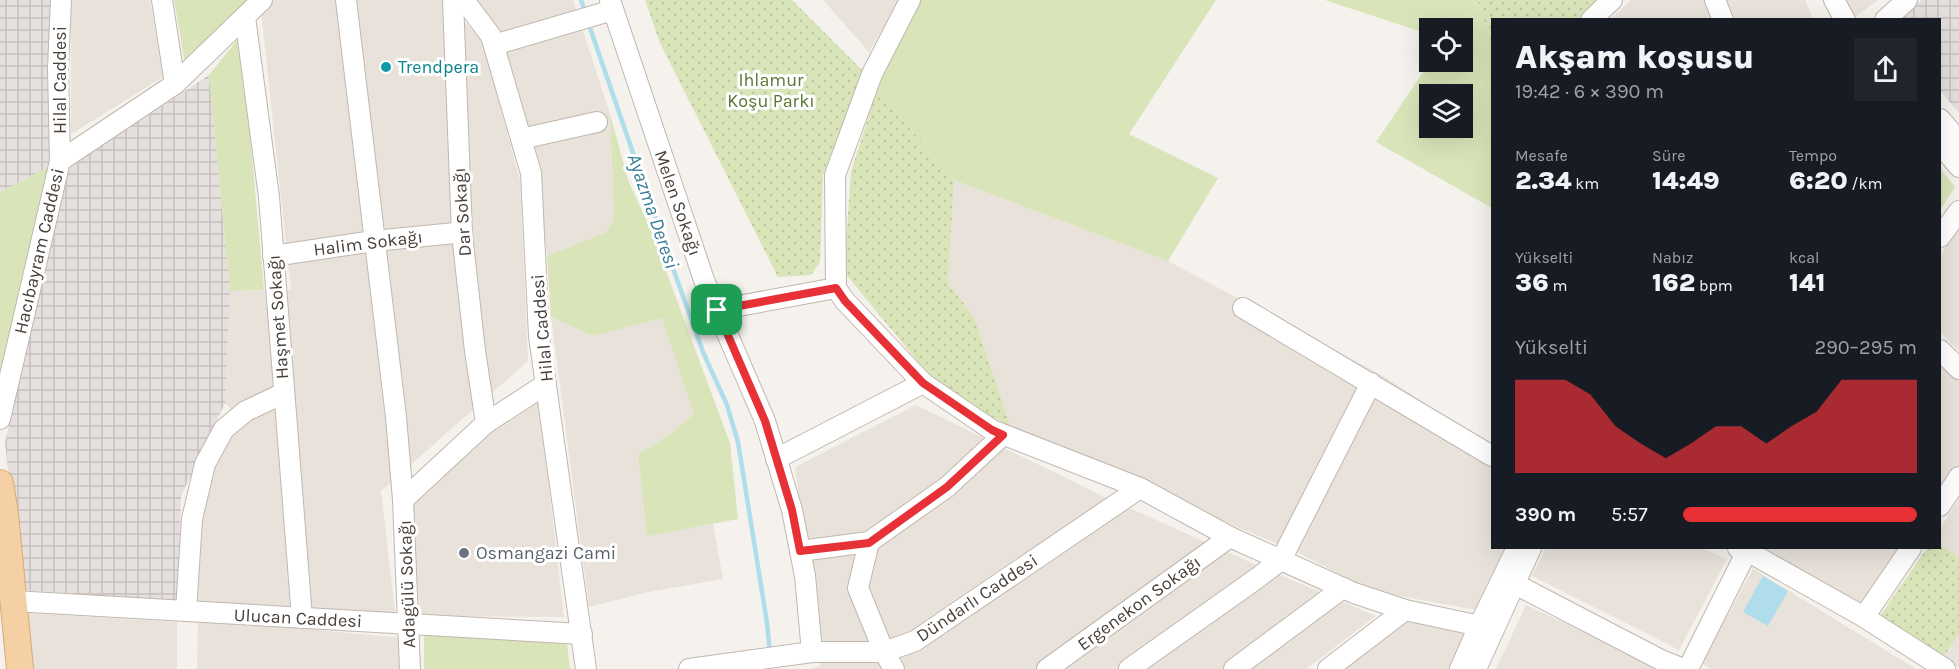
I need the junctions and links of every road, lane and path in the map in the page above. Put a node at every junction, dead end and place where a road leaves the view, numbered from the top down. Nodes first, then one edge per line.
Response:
1 (61, 0) edge
2 (162, 0) edge
3 (262, 0) edge
4 (346, 0) edge
5 (453, 0) edge
6 (464, 0) edge
7 (910, 0) edge
8 (1612, 0) edge
9 (1715, 0) edge
10 (1823, 0) edge
11 (1834, 0) edge
12 (1906, 0) edge
13 (606, 8) edge
14 (245, 17) junction
15 (1593, 18) edge
16 (1722, 18) edge
17 (1830, 18) edge
18 (1844, 18) edge
19 (1887, 18) edge
20 (494, 45) junction
21 (175, 84) junction
22 (1941, 120) edge
23 (597, 122) dead end
24 (521, 139) junction
25 (1959, 141) edge
26 (1941, 145) edge
27 (60, 161) junction
28 (1959, 167) edge
29 (1959, 211) edge
30 (462, 234) junction
31 (1941, 236) edge
32 (374, 241) junction
33 (273, 256) junction
34 (836, 288) junction
35 (1243, 308) dead end
36 (717, 310) junction
37 (1941, 351) edge
38 (1959, 369) edge
39 (923, 383) junction
40 (1371, 383) junction
41 (546, 384) junction
42 (284, 393) junction
43 (0, 419) edge
44 (486, 423) junction
45 (1003, 435) junction
46 (1491, 455) edge
47 (776, 459) junction
48 (1959, 477) edge
49 (0, 483) edge
50 (1140, 488) junction
51 (403, 500) junction
52 (1941, 504) edge
53 (1230, 537) junction
54 (869, 543) junction
55 (1517, 549) edge
56 (1531, 549) edge
57 (1745, 549) edge
58 (1910, 549) edge
59 (800, 551) junction
60 (1281, 560) junction
61 (1510, 579) junction
62 (1343, 588) junction
63 (13, 601) junction
64 (1405, 610) junction
65 (186, 611) junction
66 (1864, 617) junction
67 (302, 618) junction
68 (409, 624) junction
69 (1486, 627) junction
70 (582, 634) junction
71 (812, 652) junction
72 (758, 661) edge
73 (889, 661) edge
74 (20, 669) edge
75 (410, 669) edge
76 (586, 669) edge
77 (689, 669) edge
78 (1047, 669) edge
79 (1129, 669) edge
80 (1234, 669) edge
81 (1328, 669) edge
82 (1460, 669) edge
83 (1476, 669) edge
84 (1685, 669) edge
85 (1945, 669) edge

1 - 27 street, Hilal Caddesi
2 - 21 street
3 - 14 street, Hacıbayram Caddesi
4 - 32 street, Adagülü Sokağı
5 - 30 street, Dar Sokağı
6 - 20 street, Hilal Caddesi
7 - 34 street
8 - 15 street
9 - 16 street
10 - 17 street
11 - 18 street
12 - 19 street
13 - 20 street, Melen Sokağı
13 - 36 street, Melen Sokağı
14 - 21 street, Hacıbayram Caddesi
14 - 33 street, Haşmet Sokağı
20 - 24 street, Hilal Caddesi
21 - 27 street, Hacıbayram Caddesi
22 - 25 street
23 - 24 street
24 - 41 street, Hilal Caddesi
26 - 28 street
27 - 43 street, Hacıbayram Caddesi
29 - 31 street
30 - 32 street, Halim Sokağı
30 - 44 street, Dar Sokağı
32 - 33 street, Halim Sokağı
32 - 51 street, Adagülü Sokağı
33 - 42 street, Haşmet Sokağı
34 - 36 street
34 - 39 street
35 - 40 street
36 - 47 street, Melen Sokağı
37 - 38 street
39 - 45 street
39 - 47 street
40 - 46 street
40 - 60 street
41 - 44 street
41 - 70 street, Hilal Caddesi
42 - 65 street
42 - 67 street, Haşmet Sokağı
44 - 51 street
45 - 50 street
45 - 54 street
47 - 59 street, Melen Sokağı
48 - 52 street
49 - 63 main road
50 - 53 street
50 - 73 street, Dündarlı Caddesi
51 - 68 street, Adagülü Sokağı
53 - 60 street
53 - 78 street, Ergenekon Sokağı
54 - 59 street
54 - 73 street
55 - 61 street
56 - 61 street
57 - 66 street
57 - 84 street
58 - 66 street
59 - 71 street, Melen Sokağı
60 - 62 street
60 - 79 street
61 - 69 street
61 - 84 street
62 - 64 street
62 - 80 street
63 - 65 street, Ulucan Caddesi
63 - 74 main road
64 - 69 street
64 - 81 street
65 - 67 street, Ulucan Caddesi
66 - 85 street
67 - 68 street, Ulucan Caddesi
68 - 70 street, Ulucan Caddesi
68 - 75 street, Adagülü Sokağı
69 - 82 street
69 - 83 street
70 - 76 street, Hilal Caddesi
71 - 72 street, Dündarlı Caddesi
71 - 73 street, Dündarlı Caddesi
72 - 77 street, Dündarlı Caddesi

